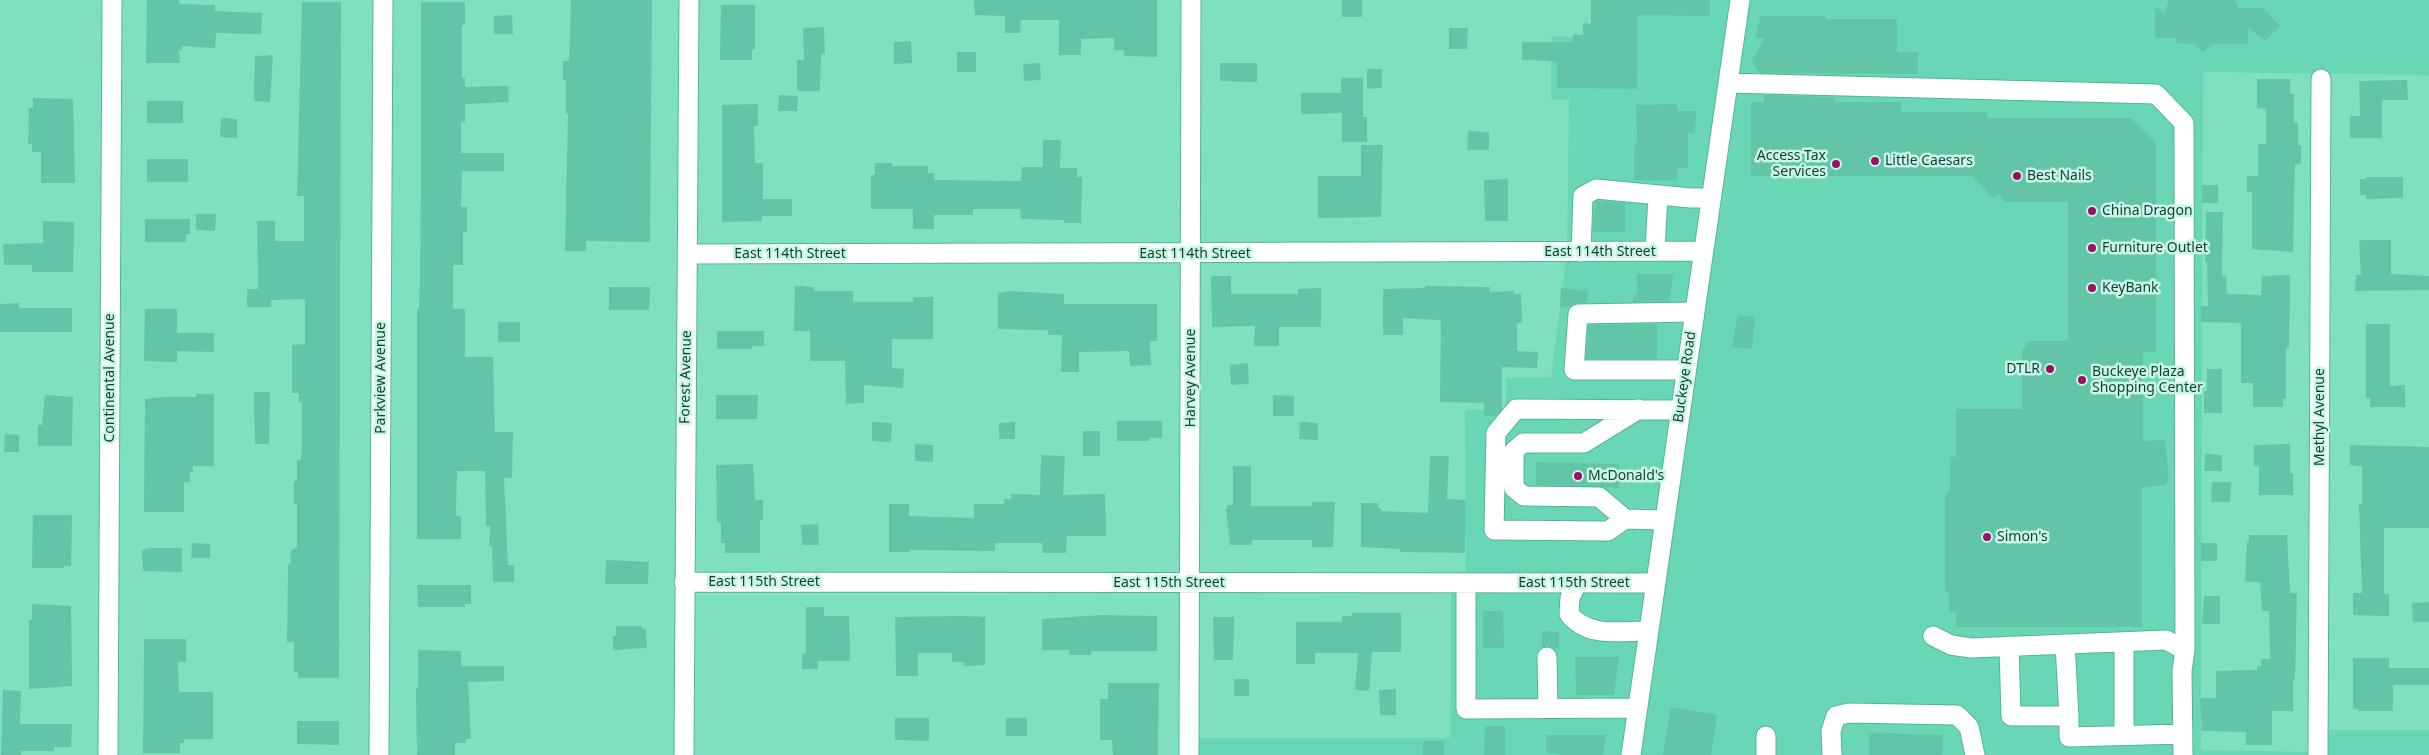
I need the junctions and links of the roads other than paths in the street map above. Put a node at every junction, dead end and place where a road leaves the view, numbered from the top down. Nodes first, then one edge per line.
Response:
1 (112, 0) edge
2 (383, 0) edge
3 (689, 0) edge
4 (1191, 0) edge
5 (1740, 0) edge
6 (2321, 80) dead end
7 (1728, 83) junction
8 (1658, 195) junction
9 (1711, 198) junction
10 (1655, 251) junction
11 (1703, 251) junction
12 (1580, 252) junction
13 (687, 254) junction
14 (1191, 254) junction
15 (1694, 312) junction
16 (1686, 370) junction
17 (1639, 410) junction
18 (1680, 410) junction
19 (1625, 519) junction
20 (1664, 520) junction
21 (684, 582) junction
22 (1189, 583) junction
23 (1466, 583) junction
24 (1577, 583) junction
25 (1654, 583) junction
26 (1648, 631) junction
27 (1933, 636) dead end
28 (2124, 642) junction
29 (2065, 644) junction
30 (2008, 646) junction
31 (2185, 650) junction
32 (1547, 657) dead end
33 (1548, 708) junction
34 (1638, 708) junction
35 (2069, 716) junction
36 (2183, 734) junction
37 (2124, 735) junction
38 (1766, 736) dead end
39 (108, 755) edge
40 (379, 755) edge
41 (684, 755) edge
42 (1189, 755) edge
43 (1631, 755) edge
44 (1766, 755) edge
45 (1832, 755) edge
46 (1975, 755) edge
47 (2183, 755) edge
48 (2318, 755) edge

1 - 39 street, Continental Avenue
2 - 40 street, Parkview Avenue
3 - 13 street, Forest Avenue
4 - 14 street, Harvey Avenue
5 - 7 street, Buckeye Road
6 - 48 street, Methyl Avenue
7 - 9 street, Buckeye Road
7 - 31 street
8 - 9 street
8 - 10 street
8 - 12 street
9 - 11 street, Buckeye Road
10 - 11 street, East 114th Street
10 - 12 street, East 114th Street
11 - 15 street, Buckeye Road
12 - 14 street, East 114th Street
13 - 14 street, East 114th Street
13 - 21 street, Forest Avenue
14 - 22 street, Harvey Avenue
15 - 16 street, Buckeye Road
15 - 16 street
16 - 18 street, Buckeye Road
17 - 18 street
17 - 19 street
17 - 19 street
18 - 20 street, Buckeye Road
19 - 20 street
20 - 25 street, Buckeye Road
21 - 22 street, East 115th Street
21 - 41 street, Forest Avenue
22 - 23 street, East 115th Street
22 - 42 street, Harvey Avenue
23 - 24 street, East 115th Street
23 - 33 street
24 - 25 street, East 115th Street
24 - 26 street
25 - 26 street, Buckeye Road
26 - 34 street, Buckeye Road
27 - 30 street
28 - 29 street
28 - 31 street
28 - 37 street
29 - 30 street
29 - 35 street
30 - 35 street
31 - 36 street
32 - 33 street
33 - 34 street
34 - 43 street, Buckeye Road
35 - 37 street
36 - 37 street
36 - 47 street
38 - 44 street
45 - 46 street

